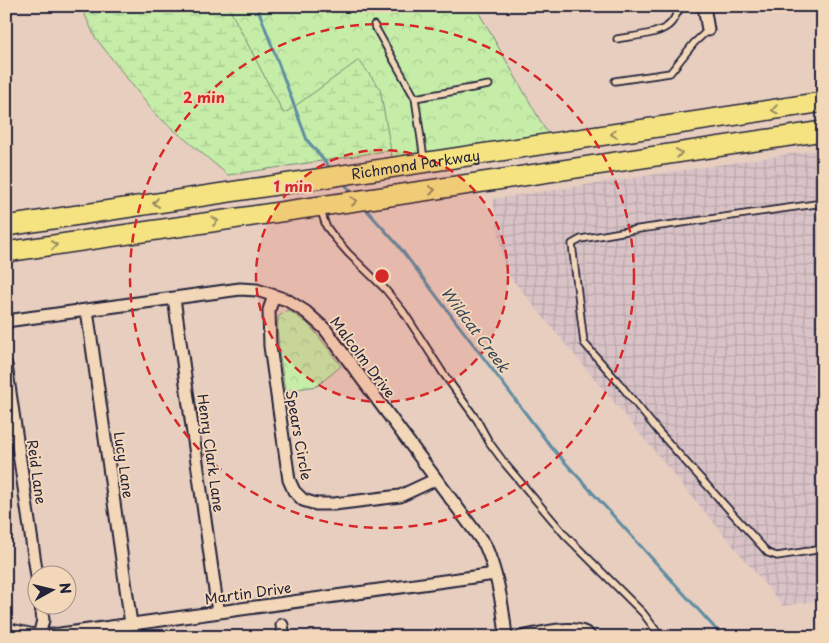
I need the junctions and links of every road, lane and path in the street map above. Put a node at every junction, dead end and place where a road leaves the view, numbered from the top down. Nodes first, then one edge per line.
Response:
1 (682, 6) edge
2 (704, 6) edge
3 (374, 25) dead end
4 (708, 30) joint
5 (617, 39) dead end
6 (615, 81) dead end
7 (489, 85) dead end
8 (415, 98) junction
9 (823, 102) edge
10 (823, 131) edge
11 (425, 162) junction
12 (823, 202) edge
13 (321, 206) junction
14 (6, 226) edge
15 (6, 252) edge
16 (274, 296) junction
17 (174, 298) junction
18 (87, 310) junction
19 (6, 321) edge
20 (6, 365) edge
21 (435, 479) junction
22 (823, 550) edge
23 (36, 566) edge
24 (495, 574) junction
25 (218, 612) junction
26 (42, 616) edge
27 (131, 624) junction
28 (6, 629) edge
29 (39, 636) edge
30 (506, 637) edge
31 (521, 637) edge
32 (590, 637) edge
33 (661, 637) edge

1 - 5 lane
2 - 4 street
3 - 8 lane
4 - 6 lane
7 - 8 lane
8 - 11 lane
9 -> 11 highway, Richmond Parkway
13 -> 10 highway, Richmond Parkway
11 -> 14 highway, Richmond Parkway
12 - 22 lane
15 -> 13 highway, Richmond Parkway
13 - 33 lane
16 - 17 street, Malcolm Drive
16 - 21 street, Malcolm Drive
16 - 21 street, Spears Circle
17 - 18 street, Malcolm Drive
17 - 25 street, Henry Clark Lane
18 - 19 street, Malcolm Drive
18 - 27 street, Lucy Lane
20 - 23 street, Reid Lane
21 - 24 street, Malcolm Drive
24 - 25 street, Martin Drive
24 - 30 street, Malcolm Drive
25 - 27 street, Martin Drive
26 - 29 street
27 - 29 street, Martin Drive
28 - 29 street, Martin Drive
31 - 32 street

